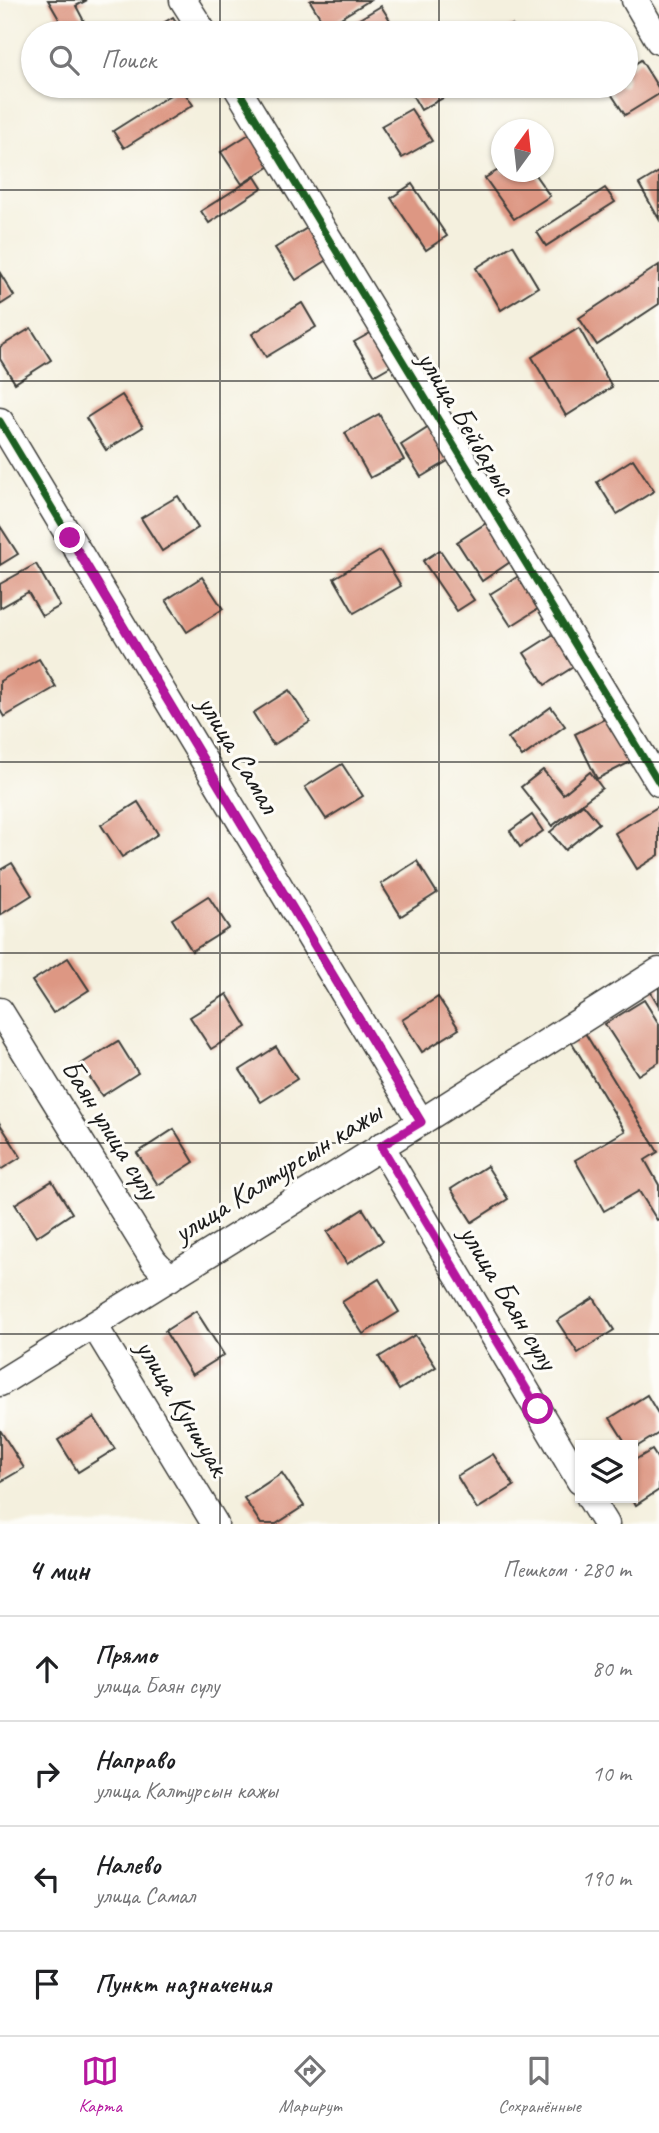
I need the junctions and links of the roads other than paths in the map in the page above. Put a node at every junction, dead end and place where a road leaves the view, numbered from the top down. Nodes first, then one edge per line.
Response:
1 (184, 0) edge
2 (635, 0) edge
3 (197, 21) edge
4 (659, 41) edge
5 (243, 98) edge
6 (0, 421) edge
7 (659, 783) edge
8 (659, 971) edge
9 (0, 1011) edge
10 (421, 1122) junction
11 (381, 1146) junction
12 (170, 1278) junction
13 (94, 1325) junction
14 (0, 1383) edge
15 (575, 1473) edge
16 (593, 1503) edge
17 (215, 1524) edge
18 (606, 1524) edge

1 - 3 street
2 - 4 street
5 - 7 street, улица Бейбарыс
6 - 10 street, улица Самал
8 - 10 street, улица Калтурсын кажы
9 - 12 street, Баян улица сулу
10 - 11 street, улица Калтурсын кажы
11 - 12 street, улица Калтурсын кажы
11 - 15 street, улица Баян сулу
12 - 13 street, улица Калтурсын кажы
13 - 14 street, улица Калтурсын кажы
13 - 17 street, улица Куншуак
16 - 18 street

